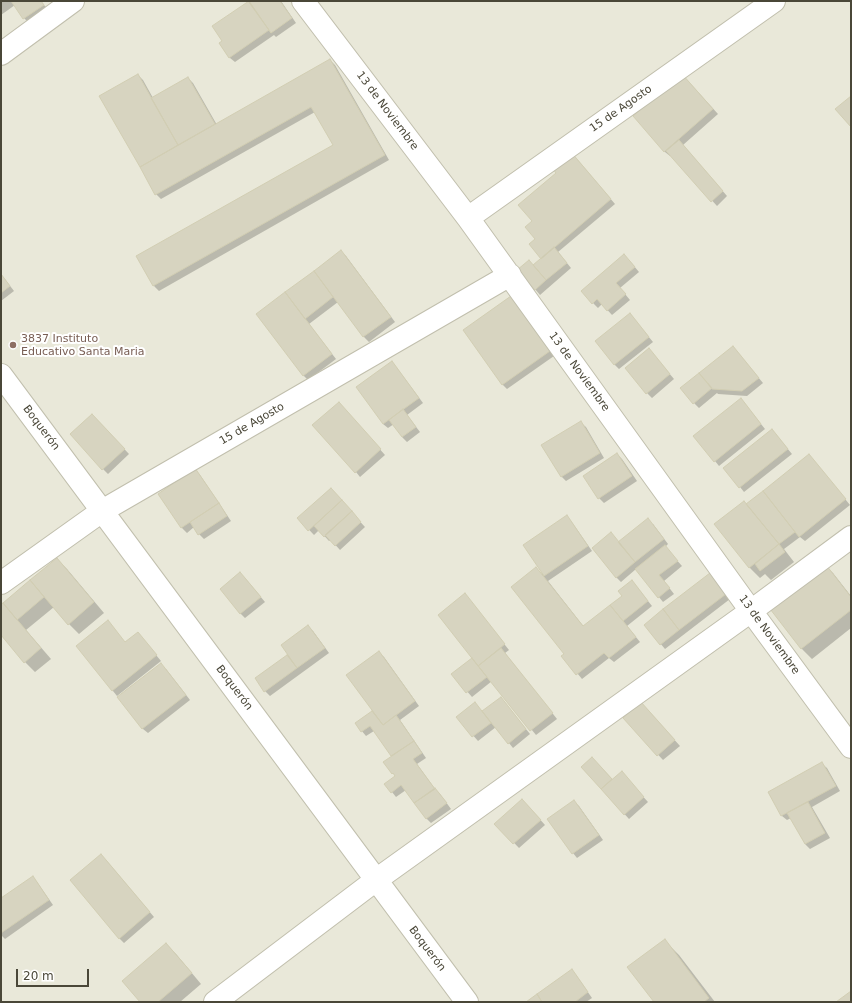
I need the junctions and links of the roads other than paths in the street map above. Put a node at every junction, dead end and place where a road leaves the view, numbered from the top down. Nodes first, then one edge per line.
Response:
1 (73, 1) edge
2 (303, 1) edge
3 (774, 1) edge
4 (1, 54) edge
5 (468, 218) junction
6 (510, 275) junction
7 (1, 375) edge
8 (102, 511) junction
9 (851, 537) edge
10 (1, 583) edge
11 (752, 611) junction
12 (851, 747) edge
13 (376, 880) junction
14 (215, 1002) edge
15 (467, 1002) edge

1 - 4 street
2 - 5 street, 13 de Noviembre
3 - 5 street, 15 de Agosto
5 - 6 street, 13 de Noviembre
6 - 8 street, 15 de Agosto
6 - 11 street, 13 de Noviembre
7 - 8 street, Boquerón
8 - 10 street, 15 de Agosto
8 - 13 street, Boquerón
9 - 11 street
11 - 12 street, 13 de Noviembre
11 - 13 street
13 - 14 street
13 - 15 street, Boquerón

